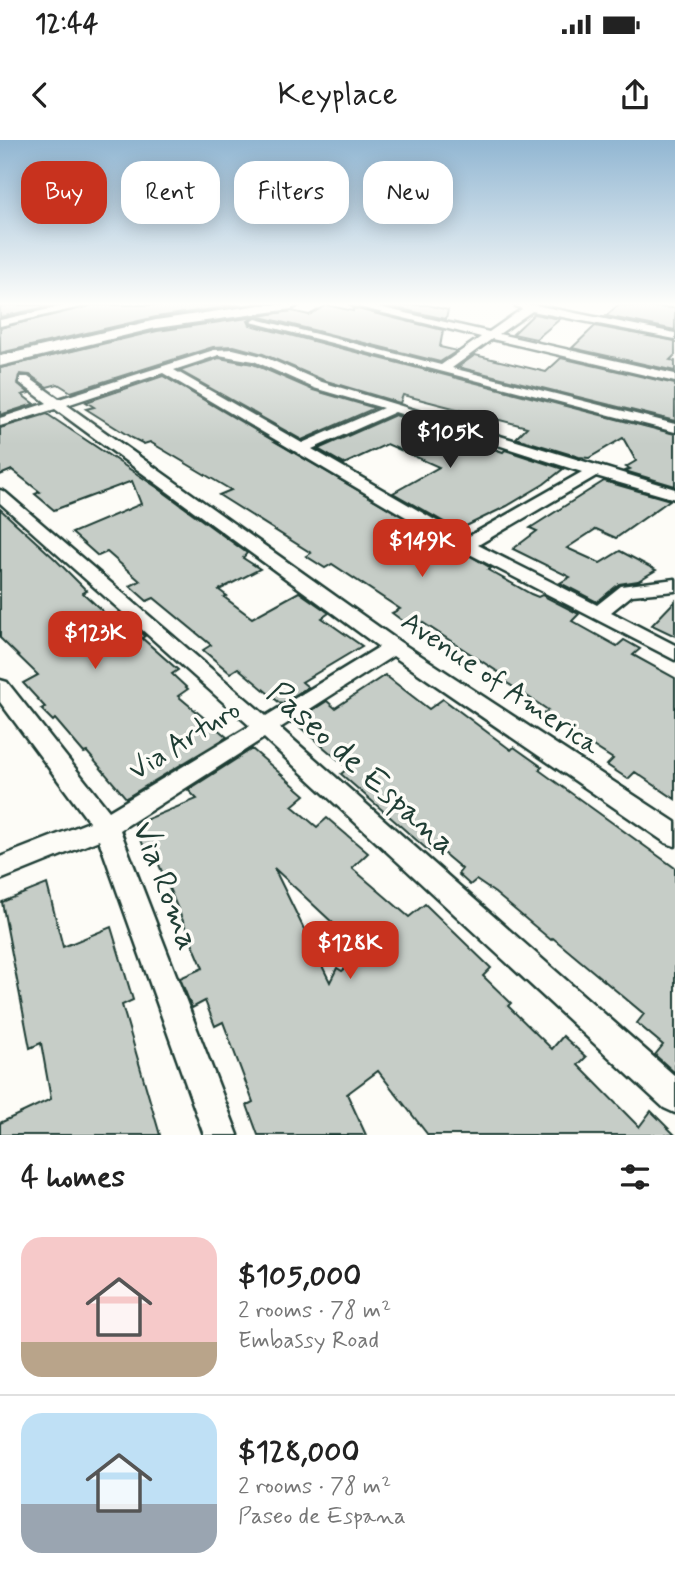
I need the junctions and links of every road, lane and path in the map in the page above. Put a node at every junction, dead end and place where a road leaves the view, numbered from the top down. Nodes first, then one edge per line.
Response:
1 (40, 351) edge
2 (208, 351) edge
3 (229, 351) edge
4 (372, 351) edge
5 (468, 351) edge
6 (558, 351) edge
7 (0, 361) edge
8 (166, 370) junction
9 (442, 370) junction
10 (675, 378) edge
11 (24, 380) dead end
12 (61, 405) junction
13 (393, 408) junction
14 (0, 422) edge
15 (675, 428) edge
16 (303, 448) junction
17 (594, 471) junction
18 (675, 494) edge
19 (0, 495) edge
20 (466, 545) junction
21 (675, 584) edge
22 (599, 613) junction
23 (393, 647) junction
24 (675, 653) edge
25 (2, 694) edge
26 (264, 726) junction
27 (106, 826) junction
28 (675, 835) edge
29 (0, 869) edge
30 (675, 1097) edge
31 (221, 1135) edge

1 - 7 street
2 - 8 street
3 - 13 street
4 - 9 street
5 - 9 street
6 - 10 street
8 - 12 street
8 - 16 street
9 - 15 street
11 - 12 street, Avenue of America
12 - 14 street
12 - 23 street, Avenue of America
13 - 16 street
13 - 17 street
16 - 20 street
17 - 18 street
17 - 20 street
19 - 26 street, Paseo de Espana
20 - 22 street
21 - 22 street
22 - 24 street
23 - 26 street, Via Arturo
23 - 28 street, Avenue of America
25 - 27 street, Via Roma
26 - 27 street, Via Arturo
26 - 30 street, Paseo de Espana
27 - 29 street, Via Arturo
27 - 31 street, Via Roma

